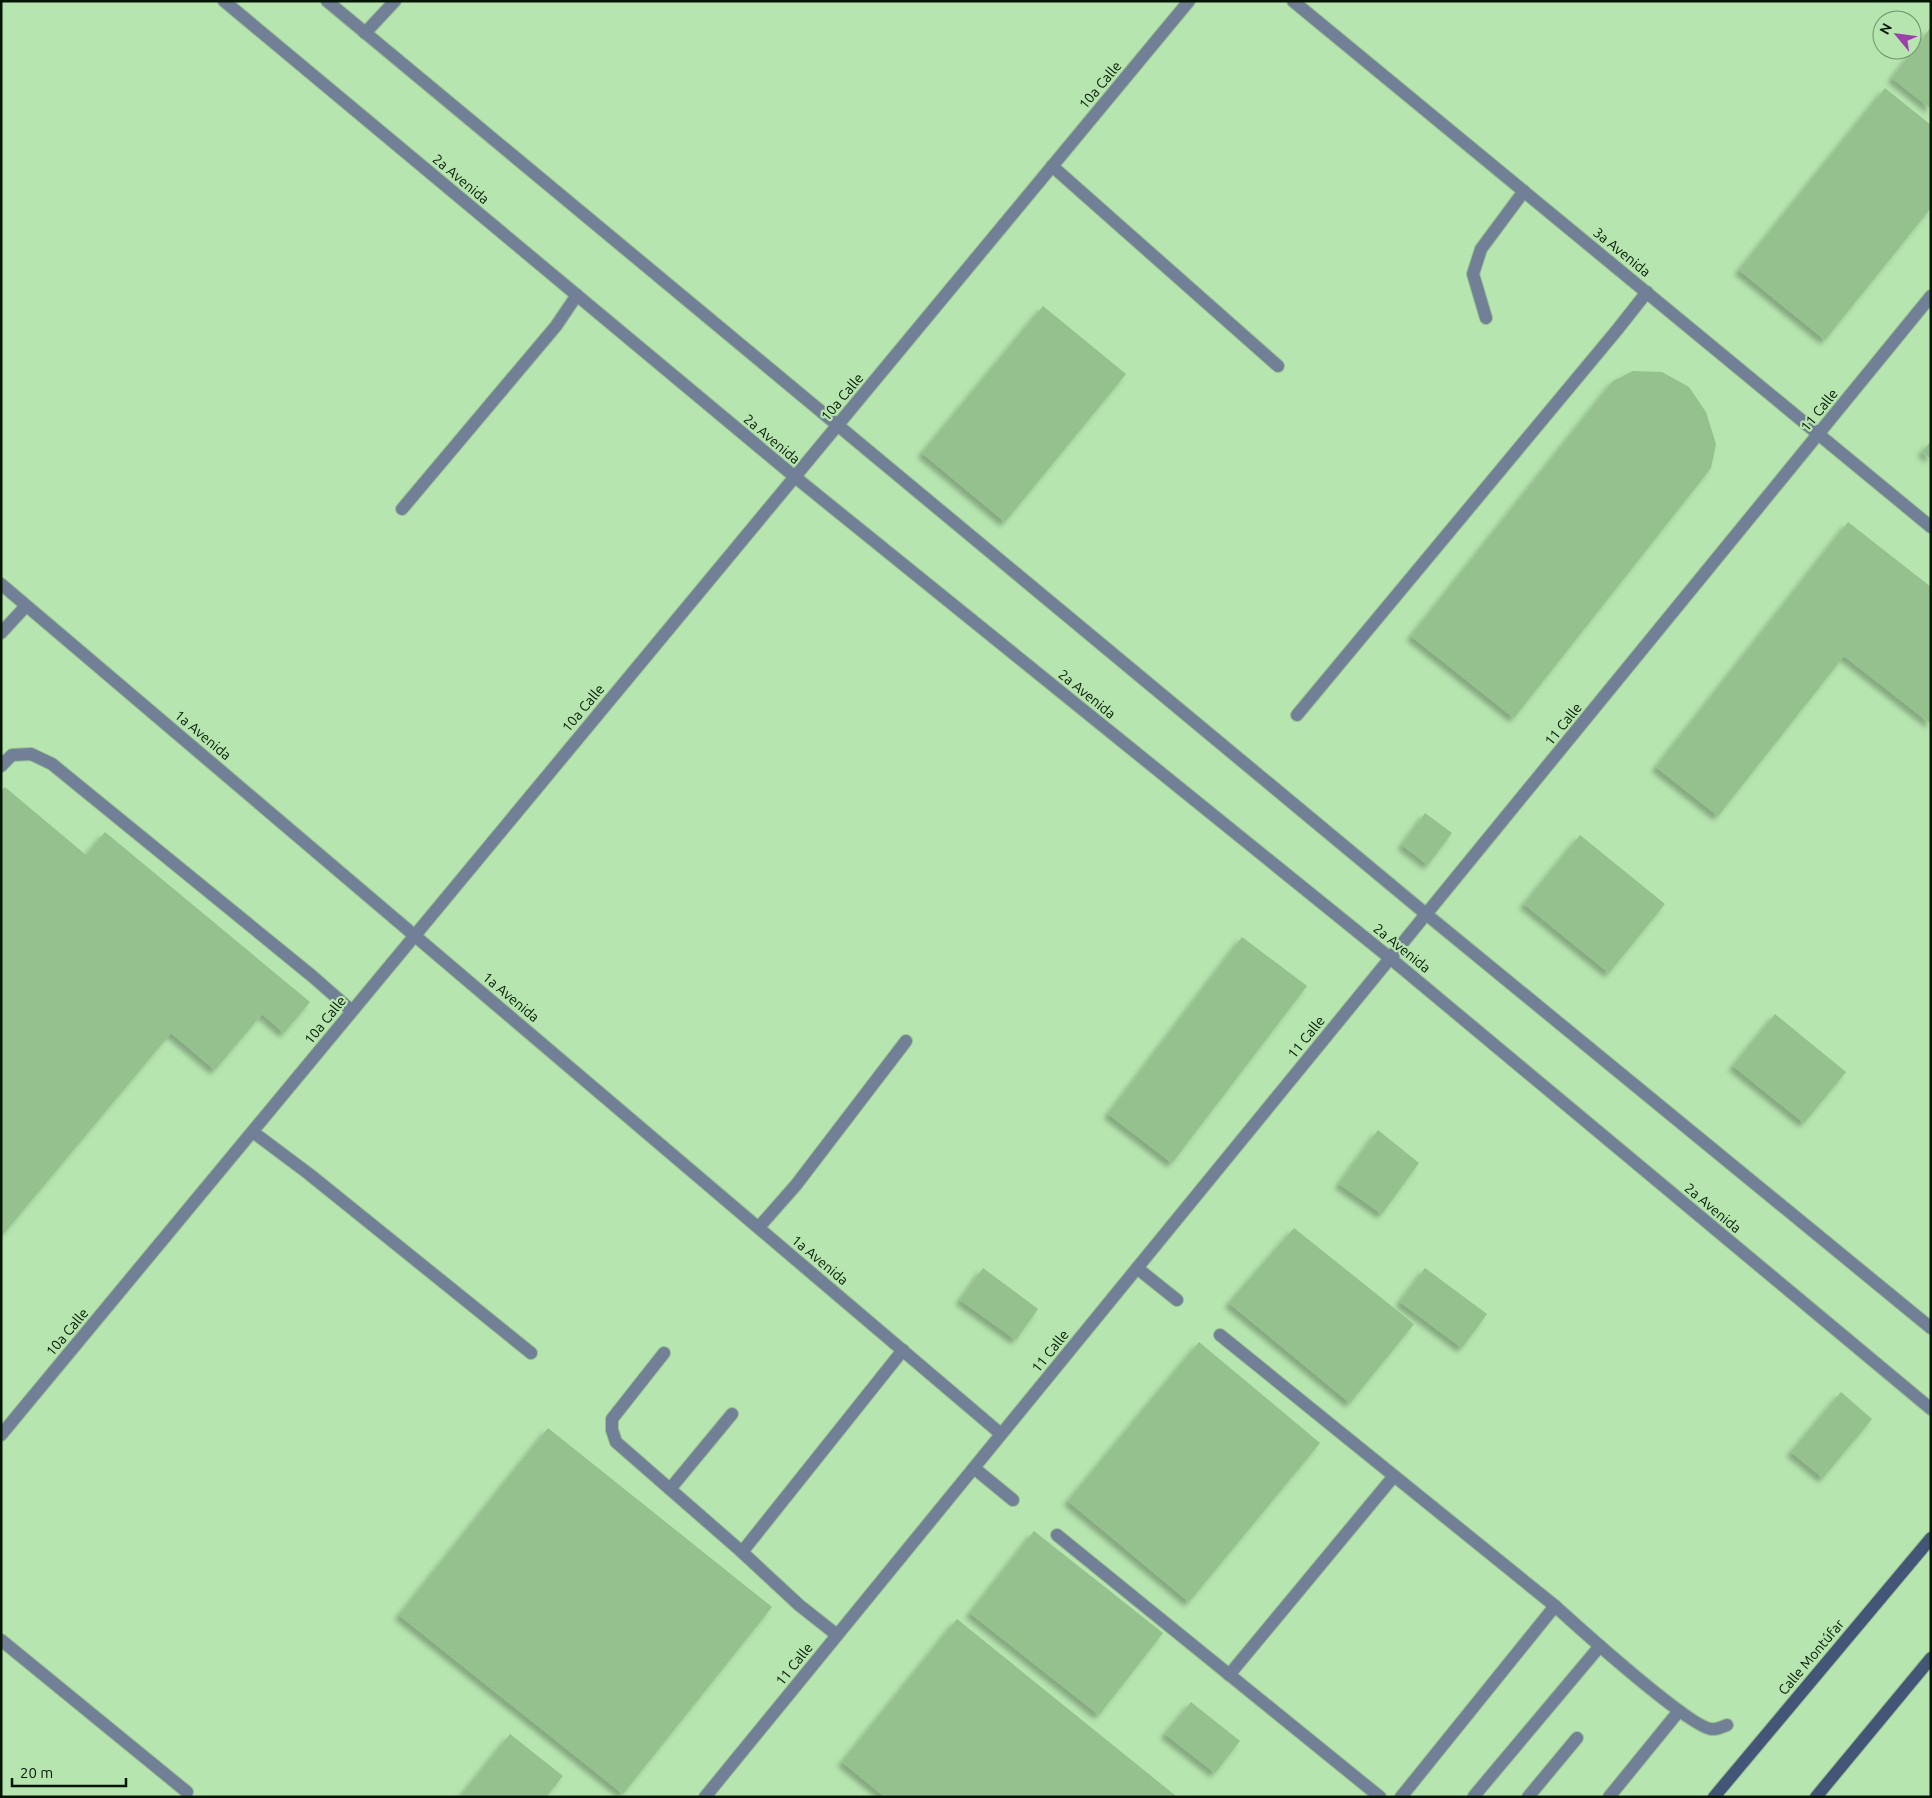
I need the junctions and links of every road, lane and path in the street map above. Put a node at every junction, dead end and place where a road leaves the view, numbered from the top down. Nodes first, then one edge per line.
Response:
1 (224, 1) edge
2 (327, 1) edge
3 (396, 1) edge
4 (1189, 1) edge
5 (1293, 1) edge
6 (365, 33) junction
7 (1052, 166) junction
8 (1524, 191) junction
9 (1647, 292) junction
10 (577, 295) junction
11 (1931, 296) edge
12 (1486, 318) dead end
13 (1278, 366) dead end
14 (838, 425) junction
15 (1819, 434) junction
16 (795, 477) junction
17 (402, 509) dead end
18 (1931, 526) edge
19 (1, 584) edge
20 (26, 606) junction
21 (1, 633) edge
22 (1297, 715) dead end
23 (1, 766) edge
24 (1426, 914) junction
25 (415, 935) junction
26 (1390, 958) junction
27 (352, 1011) junction
28 (906, 1041) dead end
29 (253, 1132) junction
30 (758, 1227) junction
31 (1137, 1268) junction
32 (1177, 1300) dead end
33 (1931, 1328) edge
34 (1220, 1335) dead end
35 (903, 1350) junction
36 (531, 1353) dead end
37 (664, 1354) dead end
38 (1931, 1409) edge
39 (732, 1414) dead end
40 (1001, 1434) junction
41 (1, 1435) edge
42 (974, 1468) junction
43 (1394, 1476) junction
44 (670, 1489) junction
45 (1013, 1500) dead end
46 (1057, 1535) dead end
47 (1931, 1538) edge
48 (742, 1552) junction
49 (1555, 1606) junction
50 (836, 1635) junction
51 (1, 1640) edge
52 (1600, 1646) junction
53 (1931, 1658) edge
54 (1229, 1676) junction
55 (1679, 1711) junction
56 (1727, 1725) dead end
57 (1576, 1738) dead end
58 (187, 1792) dead end
59 (1474, 1796) edge
60 (705, 1797) edge
61 (1380, 1797) edge
62 (1401, 1797) edge
63 (1528, 1797) edge
64 (1609, 1797) edge
65 (1714, 1797) edge
66 (1816, 1797) edge

1 - 10 street, 2a Avenida
2 - 6 street
3 - 6 street
4 - 7 street, 10a Calle
5 - 8 street, 3a Avenida
6 - 14 street
7 - 13 street
7 - 14 street, 10a Calle
8 - 9 street, 3a Avenida
8 - 12 street
9 - 15 street, 3a Avenida
9 - 22 street
10 - 16 street, 2a Avenida
10 - 17 street
11 - 15 street, 11 Calle
14 - 16 street, 10a Calle
14 - 24 street
15 - 18 street, 3a Avenida
15 - 24 street, 11 Calle
16 - 25 street, 10a Calle
16 - 26 street, 2a Avenida
19 - 20 street, 1a Avenida
20 - 21 street
20 - 25 street, 1a Avenida
23 - 27 street
24 - 26 street, 11 Calle
24 - 33 street
25 - 27 street, 10a Calle
25 - 30 street, 1a Avenida
26 - 31 street, 11 Calle
26 - 38 street, 2a Avenida
27 - 29 street, 10a Calle
28 - 30 street
29 - 36 street
29 - 41 street, 10a Calle
30 - 35 street, 1a Avenida
31 - 32 street
31 - 40 street, 11 Calle
34 - 43 street
35 - 40 street, 1a Avenida
35 - 48 street
37 - 44 street
39 - 44 street
40 - 42 street, 11 Calle
42 - 45 street
42 - 50 street, 11 Calle
43 - 49 street
43 - 54 street
44 - 48 street
46 - 54 street
47 - 65 main road, Calle Montúfar
48 - 50 street
49 - 52 street
49 - 62 street
50 - 60 street, 11 Calle
51 - 58 street
52 - 55 street
52 - 59 street
53 - 66 main road
54 - 61 street
55 - 56 street
55 - 64 street
57 - 63 street

